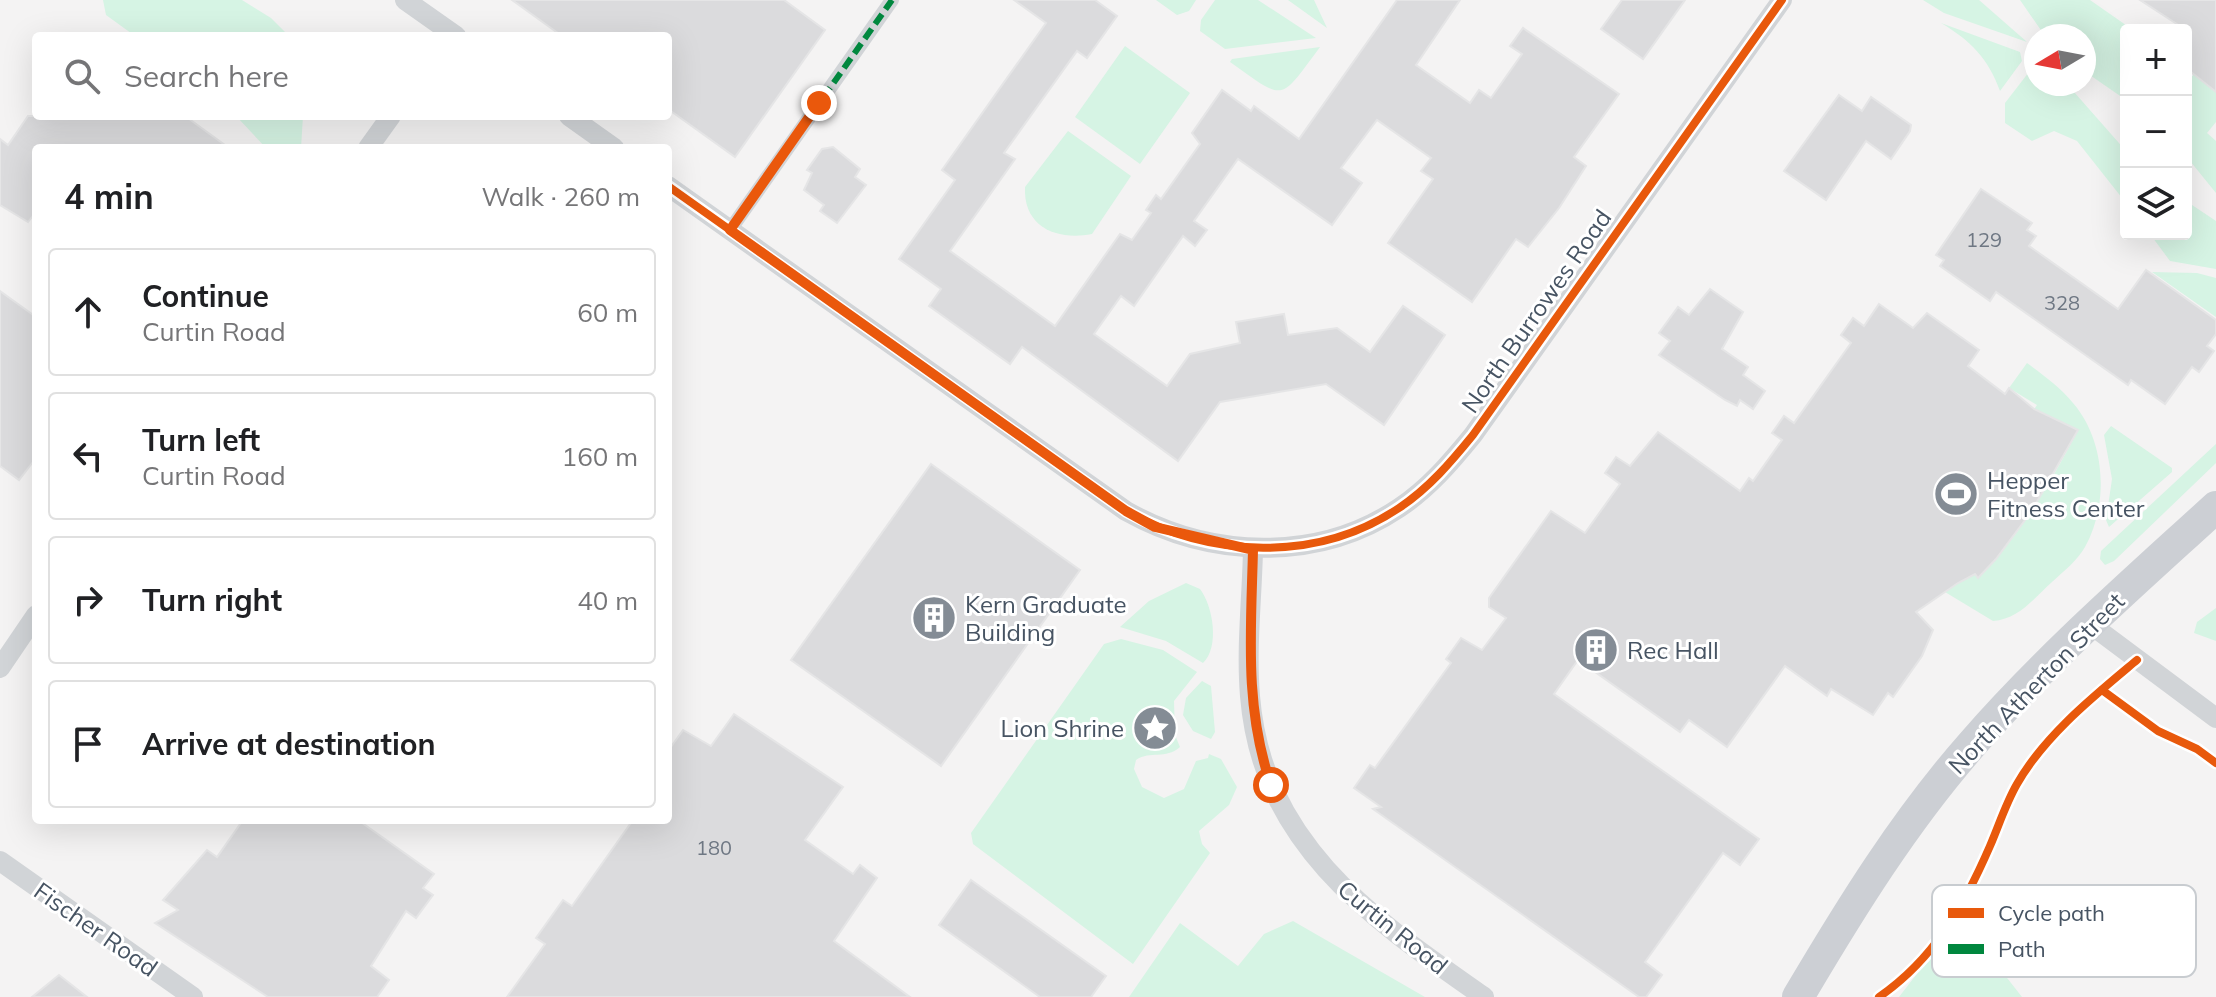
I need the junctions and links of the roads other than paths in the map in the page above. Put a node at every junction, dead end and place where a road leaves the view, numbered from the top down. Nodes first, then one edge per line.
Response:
1 (405, 0) edge
2 (892, 0) edge
3 (1782, 0) edge
4 (447, 32) edge
5 (388, 120) edge
6 (575, 120) edge
7 (371, 144) edge
8 (608, 144) edge
9 (672, 189) edge
10 (730, 230) junction
11 (2216, 507) edge
12 (1253, 550) junction
13 (32, 621) edge
14 (2090, 624) junction
15 (0, 668) edge
16 (2216, 718) edge
17 (0, 861) edge
18 (193, 997) edge
19 (1484, 997) edge
20 (1798, 997) edge

1 - 4 street
2 - 10 street
3 - 12 street, North Burrowes Road
5 - 7 street
6 - 8 street
9 - 10 street
10 - 12 street
11 - 14 main road, North Atherton Street
12 - 19 street, Curtin Road
13 - 15 street
14 - 16 street
14 - 20 main road, North Atherton Street
17 - 18 street, Fischer Road

